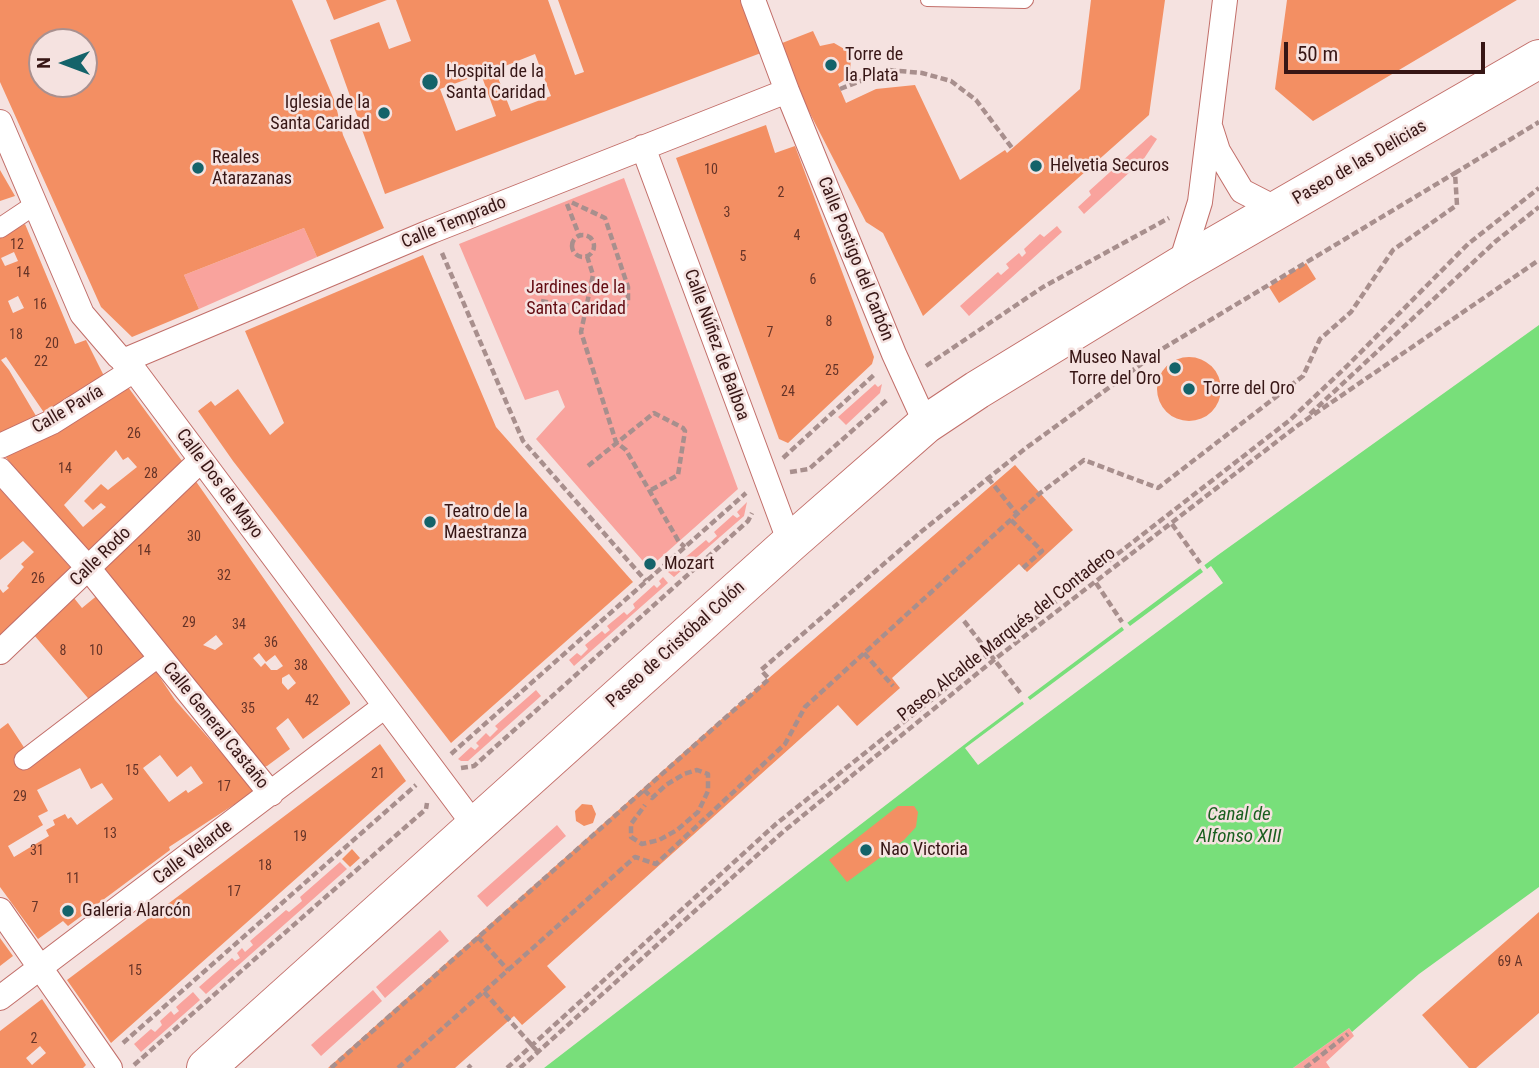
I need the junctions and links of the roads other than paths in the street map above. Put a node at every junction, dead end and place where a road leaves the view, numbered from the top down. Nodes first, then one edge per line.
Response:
1 (753, 0) edge
2 (927, 0) edge
3 (1027, 0) edge
4 (1225, 0) edge
5 (1539, 59) edge
6 (787, 91) junction
7 (0, 122) edge
8 (1208, 122) junction
9 (643, 147) junction
10 (36, 204) junction
11 (1279, 210) junction
12 (0, 229) edge
13 (1180, 266) junction
14 (129, 366) junction
15 (926, 424) junction
16 (0, 446) edge
17 (201, 460) junction
18 (0, 470) edge
19 (790, 543) junction
20 (89, 569) junction
21 (0, 652) edge
22 (159, 657) junction
23 (385, 706) junction
24 (24, 760) dead end
25 (271, 794) junction
26 (475, 826) junction
27 (0, 910) edge
28 (41, 968) junction
29 (0, 998) edge
30 (112, 1059) edge
31 (206, 1068) edge

1 - 6 street, Calle Postigo del Carbón
2 - 3 lane
4 - 8 street
5 - 11 main road, Paseo de las Delicias
6 - 9 street, Calle Temprado
6 - 15 street, Calle Postigo del Carbón
7 - 10 street, Calle Dos de Mayo
8 - 11 street
8 - 13 street
9 - 14 street, Calle Temprado
9 - 19 street, Calle Núñez de Balboa
10 - 12 street
10 - 14 street, Calle Dos de Mayo
11 - 13 main road, Paseo de las Delicias
13 - 15 main road, Paseo de Cristóbal Colón
14 - 16 street, Calle Pavía
14 - 17 street, Calle Dos de Mayo
15 - 19 main road, Paseo de Cristóbal Colón
17 - 20 street, Calle Rodo
17 - 23 street, Calle Dos de Mayo
18 - 20 street, Calle General Castaño
19 - 26 main road, Paseo de Cristóbal Colón
20 - 21 street, Calle Rodo
20 - 22 street, Calle General Castaño
22 - 24 street, Calle General Castaño
22 - 25 street, Calle General Castaño
23 - 25 street, Calle Velarde
23 - 26 street, Calle Dos de Mayo
25 - 28 street, Calle Velarde
26 - 31 main road, Paseo de Cristóbal Colón
27 - 28 street
28 - 29 street, Calle Velarde
28 - 30 street

